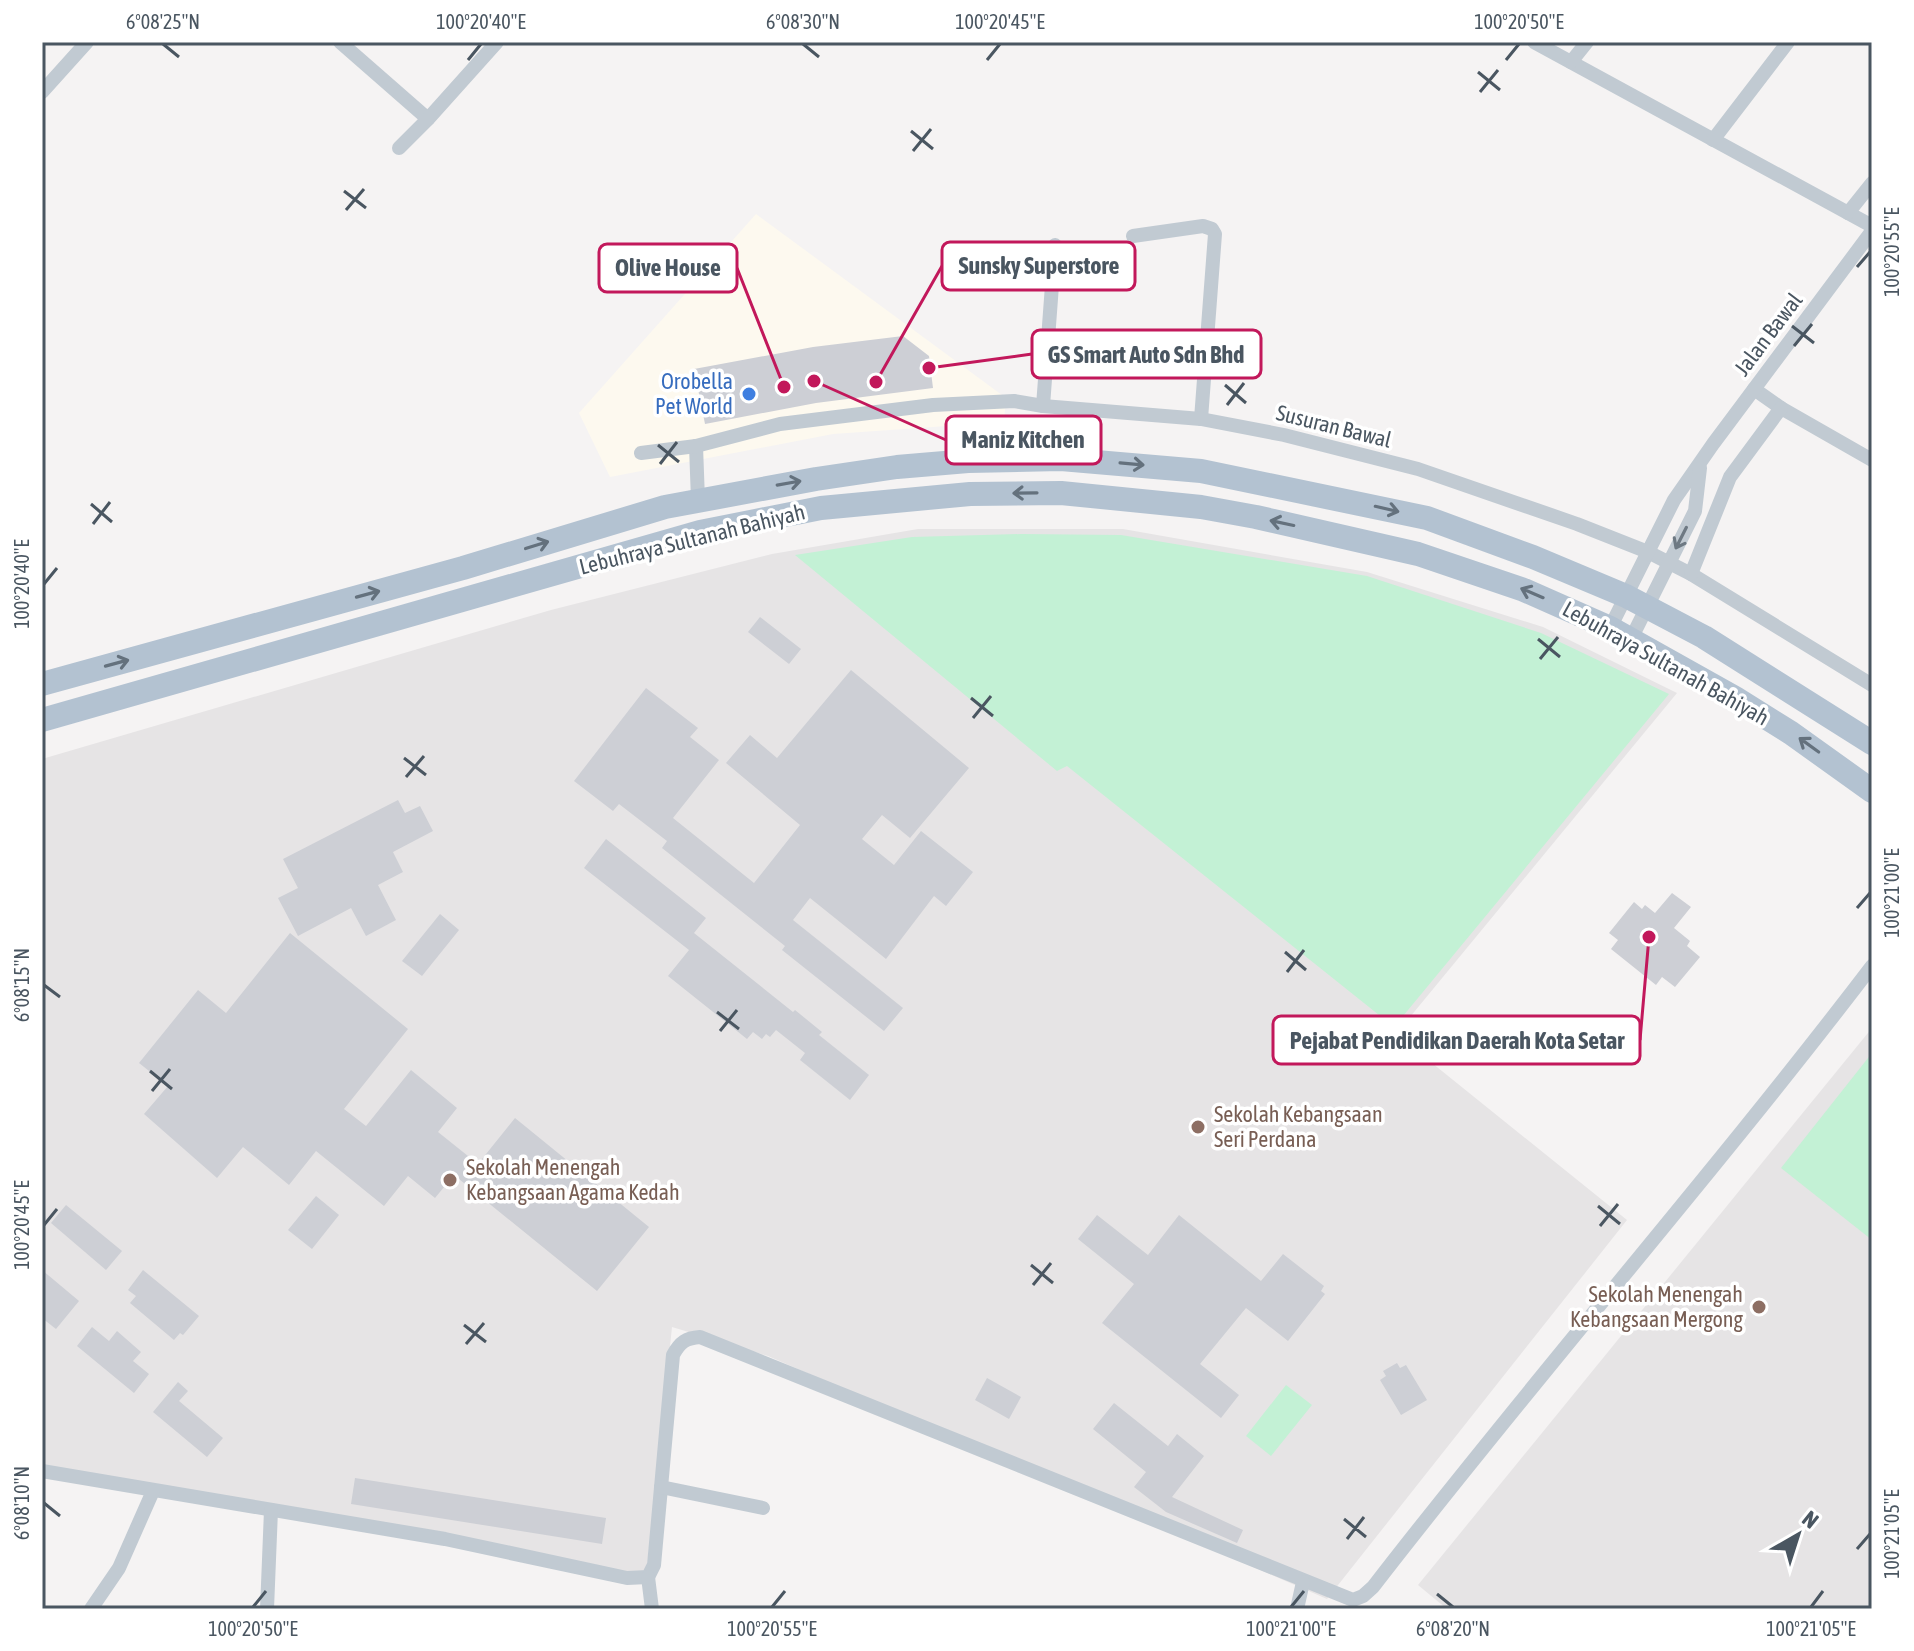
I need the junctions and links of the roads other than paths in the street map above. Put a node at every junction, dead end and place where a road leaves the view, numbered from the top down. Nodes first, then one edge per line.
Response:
1 (87, 42) edge
2 (340, 42) edge
3 (497, 42) edge
4 (1534, 42) edge
5 (1587, 42) edge
6 (1788, 42) edge
7 (1571, 62) junction
8 (42, 92) edge
9 (428, 119) junction
10 (1713, 140) junction
11 (399, 148) dead end
12 (1872, 183) edge
13 (1848, 213) junction
14 (1872, 229) edge
15 (1133, 236) dead end
16 (1055, 245) dead end
17 (1754, 389) junction
18 (1043, 406) junction
19 (1781, 408) junction
20 (1201, 419) junction
21 (696, 446) junction
22 (641, 453) dead end
23 (1872, 460) edge
24 (1700, 463) junction
25 (698, 500) junction
26 (1648, 552) junction
27 (1669, 563) junction
28 (1691, 574) junction
29 (1637, 601) junction
30 (1620, 634) junction
31 (42, 684) edge
32 (1872, 685) edge
33 (42, 720) edge
34 (1872, 743) edge
35 (1872, 791) edge
36 (1872, 966) edge
37 (42, 1471) edge
38 (661, 1487) junction
39 (153, 1491) junction
40 (763, 1508) dead end
41 (271, 1510) junction
42 (648, 1577) junction
43 (1303, 1582) junction
44 (1298, 1605) edge
45 (91, 1609) edge
46 (267, 1609) edge
47 (652, 1609) edge

1 - 8 street
2 - 9 street
3 - 9 street
4 - 7 street
5 - 7 street
6 - 10 street
7 - 10 street
9 - 11 street
10 - 13 street
12 - 13 street
13 - 14 street
14 - 17 street, Jalan Bawal
15 - 20 street
16 - 18 street
17 - 19 street
17 - 24 street, Jalan Bawal
18 - 20 street, Susuran Bawal
18 - 21 street, Susuran Bawal
19 - 23 street
19 - 28 street
20 - 26 street, Susuran Bawal
21 - 22 street, Susuran Bawal
21 - 25 street
24 - 26 street, Jalan Bawal
24 -> 27 street, Jalan Bawal
25 -> 29 main road, Lebuhraya Sultanah Bahiyah
31 -> 25 main road, Lebuhraya Sultanah Bahiyah
26 - 27 street, Susuran Bawal
26 - 29 street, Jalan Bawal
27 - 28 street, Susuran Bawal
27 - 29 street, Jalan Bawal
28 - 32 street, Susuran Bawal
29 - 30 street, Jalan Bawal
29 - 30 street, Jalan Bawal
29 - 34 main road, Lebuhraya Sultanah Bahiyah
30 -> 33 main road, Lebuhraya Sultanah Bahiyah
35 -> 30 main road, Lebuhraya Sultanah Bahiyah
36 - 43 street
37 - 39 street
38 - 40 street
38 - 42 street
38 - 43 street
39 - 41 street
39 - 45 street
41 - 42 street
41 - 46 street
42 - 47 street
43 - 44 street

